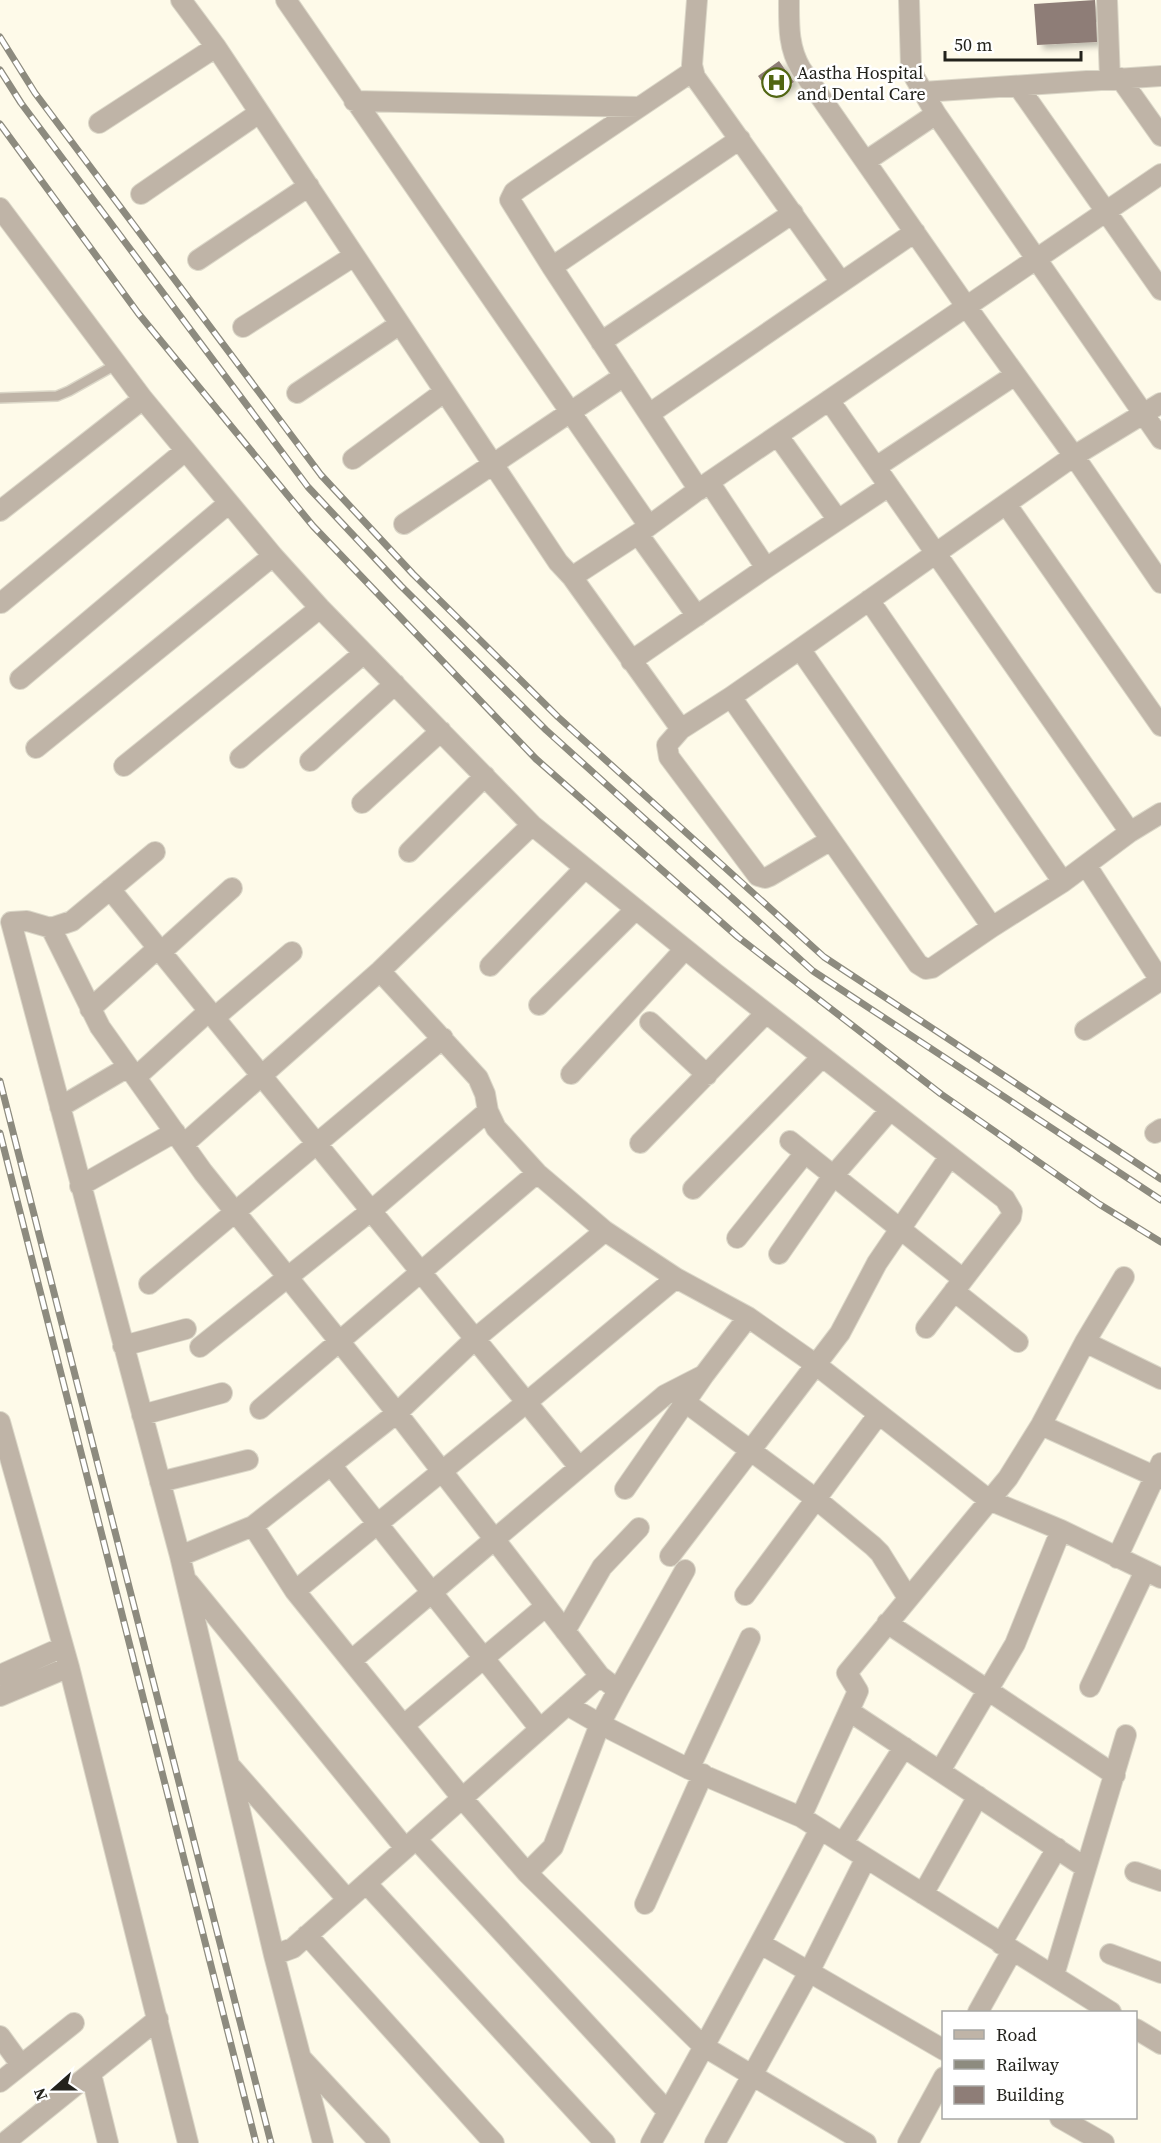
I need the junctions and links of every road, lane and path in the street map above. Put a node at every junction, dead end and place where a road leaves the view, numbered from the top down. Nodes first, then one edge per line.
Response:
1 (181, 0) edge
2 (286, 0) edge
3 (697, 0) edge
4 (789, 0) edge
5 (909, 0) edge
6 (1107, 0) edge
7 (216, 47) junction
8 (693, 71) junction
9 (1161, 76) edge
10 (1115, 78) junction
11 (1018, 86) junction
12 (923, 92) junction
13 (354, 101) junction
14 (639, 107) junction
15 (259, 113) junction
16 (936, 114) junction
17 (99, 123) dead end
18 (1161, 136) edge
19 (740, 139) junction
20 (866, 161) junction
21 (1161, 174) edge
22 (309, 186) junction
23 (141, 194) dead end
24 (0, 208) edge
25 (1106, 212) junction
26 (793, 213) junction
27 (915, 232) junction
28 (354, 256) junction
29 (1037, 259) junction
30 (198, 260) dead end
31 (552, 267) junction
32 (841, 282) junction
33 (1161, 290) edge
34 (966, 306) junction
35 (400, 324) junction
36 (243, 327) dead end
37 (601, 342) junction
38 (117, 364) junction
39 (1015, 375) junction
40 (624, 376) junction
41 (444, 392) junction
42 (297, 393) dead end
43 (0, 398) edge
44 (142, 399) junction
45 (829, 400) junction
46 (1161, 403) edge
47 (572, 413) junction
48 (649, 414) junction
49 (1144, 415) junction
50 (778, 436) junction
51 (1161, 439) edge
52 (185, 451) junction
53 (1074, 456) junction
54 (353, 459) dead end
55 (493, 464) junction
56 (876, 467) junction
57 (704, 486) junction
58 (889, 486) junction
59 (229, 503) junction
60 (1006, 504) junction
61 (0, 511) edge
62 (838, 520) junction
63 (404, 524) dead end
64 (644, 530) junction
65 (937, 553) junction
66 (273, 556) junction
67 (766, 568) junction
68 (572, 577) junction
69 (1161, 583) edge
70 (869, 600) junction
71 (1, 603) edge
72 (320, 608) junction
73 (697, 615) junction
74 (800, 649) junction
75 (364, 653) junction
76 (631, 661) junction
77 (20, 680) dead end
78 (395, 684) junction
79 (731, 697) junction
80 (1161, 726) edge
81 (681, 729) junction
82 (441, 731) junction
83 (36, 748) dead end
84 (240, 758) dead end
85 (310, 761) dead end
86 (124, 766) dead end
87 (485, 776) junction
88 (362, 803) dead end
89 (1159, 819) edge
90 (532, 825) junction
91 (1130, 832) junction
92 (831, 840) junction
93 (155, 852) dead end
94 (409, 852) dead end
95 (1086, 865) junction
96 (585, 868) junction
97 (1063, 882) junction
98 (232, 888) dead end
99 (110, 889) junction
100 (636, 909) junction
101 (992, 927) junction
102 (51, 928) junction
103 (685, 949) junction
104 (159, 950) junction
105 (292, 952) dead end
106 (490, 966) dead end
107 (380, 971) junction
108 (1161, 980) edge
109 (539, 1005) dead end
110 (90, 1010) junction
111 (766, 1013) junction
112 (212, 1015) junction
113 (650, 1022) dead end
114 (1084, 1030) dead end
115 (443, 1038) junction
116 (822, 1057) junction
117 (132, 1072) junction
118 (571, 1074) dead end
119 (706, 1075) junction
120 (261, 1076) junction
121 (60, 1107) junction
122 (890, 1110) junction
123 (488, 1111) junction
124 (179, 1138) junction
125 (317, 1143) junction
126 (640, 1143) dead end
127 (950, 1156) junction
128 (537, 1173) junction
129 (833, 1176) junction
130 (80, 1186) junction
131 (693, 1189) dead end
132 (372, 1210) junction
133 (235, 1212) junction
134 (900, 1229) junction
135 (605, 1231) junction
136 (736, 1238) dead end
137 (779, 1254) dead end
138 (422, 1272) junction
139 (1124, 1277) dead end
140 (288, 1278) junction
141 (676, 1278) junction
142 (149, 1284) dead end
143 (959, 1285) junction
144 (748, 1317) junction
145 (926, 1328) dead end
146 (186, 1329) dead end
147 (476, 1338) junction
148 (339, 1341) junction
149 (1018, 1342) dead end
150 (1084, 1342) junction
151 (123, 1346) junction
152 (200, 1347) dead end
153 (815, 1364) junction
154 (704, 1375) junction
155 (1161, 1379) edge
156 (222, 1393) dead end
157 (527, 1402) junction
158 (686, 1402) junction
159 (260, 1409) dead end
160 (397, 1413) junction
161 (142, 1415) junction
162 (879, 1415) junction
163 (0, 1422) edge
164 (1041, 1425) junction
165 (750, 1451) junction
166 (248, 1460) dead end
167 (331, 1465) junction
168 (579, 1467) junction
169 (442, 1472) junction
170 (1159, 1473) edge
171 (160, 1482) junction
172 (625, 1490) dead end
173 (816, 1499) junction
174 (989, 1500) junction
175 (378, 1524) junction
176 (253, 1526) junction
177 (639, 1528) dead end
178 (1061, 1530) junction
179 (494, 1539) junction
180 (180, 1556) junction
181 (670, 1556) dead end
182 (1117, 1558) junction
183 (685, 1570) dead end
184 (1153, 1574) edge
185 (185, 1578) junction
186 (295, 1591) junction
187 (432, 1593) junction
188 (745, 1595) dead end
189 (908, 1598) junction
190 (546, 1606) junction
191 (887, 1623) junction
192 (565, 1630) junction
193 (750, 1638) dead end
194 (63, 1647) junction
195 (484, 1658) junction
196 (352, 1660) junction
197 (69, 1667) junction
198 (0, 1675) edge
199 (600, 1676) junction
200 (1090, 1687) dead end
201 (618, 1690) junction
202 (988, 1690) junction
203 (0, 1696) edge
204 (567, 1705) junction
205 (849, 1711) junction
206 (600, 1724) junction
207 (404, 1725) junction
208 (540, 1729) junction
209 (1126, 1735) dead end
210 (904, 1747) junction
211 (230, 1766) junction
212 (696, 1771) junction
213 (940, 1771) junction
214 (1114, 1774) junction
215 (978, 1796) junction
216 (462, 1798) junction
217 (801, 1817) junction
218 (820, 1829) junction
219 (843, 1843) junction
220 (410, 1844) junction
221 (1057, 1848) junction
222 (866, 1858) junction
223 (1086, 1868) junction
224 (1135, 1872) dead end
225 (527, 1873) junction
226 (1161, 1881) edge
227 (366, 1883) junction
228 (923, 1894) junction
229 (347, 1899) junction
230 (645, 1904) dead end
231 (307, 1935) junction
232 (761, 1944) junction
233 (1007, 1947) junction
234 (1110, 1954) dead end
235 (274, 1955) junction
236 (809, 1972) junction
237 (1161, 1974) edge
238 (1054, 1975) junction
239 (979, 2011) edge
240 (1108, 2011) edge
241 (158, 2019) junction
242 (74, 2023) dead end
243 (1137, 2030) edge
244 (0, 2036) edge
245 (1161, 2044) edge
246 (703, 2046) junction
247 (942, 2049) edge
248 (301, 2058) junction
249 (21, 2065) junction
250 (91, 2074) junction
251 (754, 2076) junction
252 (942, 2081) edge
253 (0, 2082) edge
254 (668, 2112) junction
255 (1062, 2119) edge
256 (1078, 2130) edge
257 (23, 2137) edge
258 (854, 2140) edge
259 (4, 2143) edge
260 (108, 2143) edge
261 (188, 2143) edge
262 (323, 2143) edge
263 (380, 2143) edge
264 (494, 2143) edge
265 (605, 2143) edge
266 (651, 2143) edge
267 (715, 2143) edge
268 (908, 2143) edge
269 (1104, 2143) edge

1 - 7 street
2 - 13 street
3 - 8 street
4 - 20 street
5 - 12 street
6 - 10 street
7 - 15 street
7 - 17 street
8 - 14 street
8 - 19 street
9 - 10 street
10 - 11 street
10 - 18 street
11 - 12 street
11 - 25 street
12 - 16 street
13 - 14 street
13 - 47 street
14 - 31 street
15 - 22 street
15 - 23 street
16 - 20 street
16 - 29 street
19 - 26 street
19 - 31 street
20 - 27 street
21 - 25 street
22 - 28 street
22 - 30 street
24 - 38 street
25 - 29 street
25 - 33 street
26 - 32 street
26 - 37 street
27 - 32 street
27 - 34 street
28 - 35 street
28 - 36 street
29 - 34 street
29 - 49 street
31 - 37 street
32 - 48 street
34 - 39 street
34 - 45 street
35 - 41 street
35 - 42 street
37 - 40 street
38 - 43 lane
38 - 44 street
39 - 53 street
39 - 56 street
40 - 47 street
40 - 48 street
41 - 54 street
41 - 55 street
44 - 52 street
44 - 61 street
45 - 50 street
45 - 56 street
46 - 49 street
47 - 55 street
47 - 64 street
48 - 57 street
49 - 51 street
49 - 53 street
50 - 57 street
50 - 62 street
52 - 59 street
52 - 71 street
53 - 60 street
53 - 69 street
55 - 63 street
55 - 68 street
56 - 58 street
57 - 64 street
57 - 67 street
58 - 62 street
58 - 65 street
59 - 66 street
59 - 77 street
60 - 65 street
60 - 80 street
62 - 67 street
64 - 68 street
64 - 73 street
65 - 70 street
65 - 91 street
66 - 72 street
66 - 83 street
67 - 73 street
68 - 76 street
70 - 74 street
70 - 97 street
72 - 75 street
72 - 86 street
73 - 76 street
74 - 79 street
74 - 101 street
75 - 78 street
75 - 84 street
76 - 81 street
78 - 82 street
78 - 85 street
79 - 81 street
79 - 92 street
81 - 92 street
82 - 87 street
82 - 88 street
87 - 90 street
87 - 94 street
89 - 91 street
90 - 96 street
90 - 107 street
91 - 95 street
92 - 101 street
93 - 99 street
95 - 97 street
95 - 108 street
96 - 100 street
96 - 106 street
97 - 101 street
98 - 104 street
99 - 102 street
99 - 104 street
100 - 103 street
100 - 109 street
102 - 110 street
102 - 121 street
103 - 111 street
103 - 118 street
104 - 110 street
104 - 112 street
105 - 112 street
107 - 115 street
107 - 120 street
108 - 114 street
110 - 117 street
111 - 116 street
111 - 119 street
112 - 117 street
112 - 120 street
113 - 119 street
115 - 123 street
115 - 125 street
116 - 122 street
116 - 131 street
117 - 121 street
117 - 124 street
119 - 126 street
120 - 124 street
120 - 125 street
121 - 130 street
122 - 127 street
122 - 129 street
123 - 128 street
123 - 132 street
124 - 130 street
124 - 133 street
125 - 132 street
125 - 133 street
127 - 134 street
127 - 143 street
128 - 135 street
128 - 138 street
129 - 134 street
129 - 136 street
129 - 137 street
130 - 151 street
132 - 138 street
132 - 140 street
133 - 140 street
133 - 142 street
134 - 143 street
134 - 153 street
135 - 141 street
135 - 147 street
138 - 147 street
138 - 148 street
139 - 150 street
140 - 148 street
140 - 152 street
141 - 144 street
141 - 157 street
143 - 145 street
143 - 149 street
144 - 153 street
144 - 154 street
146 - 151 street
147 - 157 street
147 - 160 street
148 - 159 street
148 - 160 street
150 - 155 street
150 - 164 street
151 - 161 street
153 - 162 street
153 - 165 street
154 - 158 street
154 - 168 street
156 - 161 street
157 - 168 street
157 - 169 street
158 - 165 street
158 - 172 street
160 - 167 street
160 - 169 street
161 - 171 street
162 - 173 street
162 - 174 street
163 - 194 street
164 - 170 street
164 - 174 street
165 - 173 street
165 - 181 street
166 - 171 street
167 - 175 street
167 - 176 street
168 - 179 street
169 - 175 street
169 - 179 street
170 - 182 street
171 - 180 street
173 - 188 street
173 - 189 street
174 - 178 street
174 - 189 street
175 - 186 street
175 - 187 street
176 - 180 street
176 - 186 street
177 - 192 street
178 - 182 street
178 - 202 street
179 - 187 street
179 - 190 street
180 - 185 street
182 - 184 street
183 - 201 street
184 - 200 street
185 - 211 street
185 - 220 street
186 - 196 street
187 - 195 street
187 - 196 street
189 - 191 street
190 - 192 street
190 - 195 street
191 - 202 street
191 - 205 street
192 - 199 street
193 - 212 street
194 - 197 street
194 - 198 street
195 - 207 street
195 - 208 street
196 - 207 street
197 - 203 street
197 - 241 street
199 - 201 street
199 - 204 street
201 - 206 street
202 - 213 street
202 - 214 street
204 - 206 street
204 - 208 street
205 - 210 street
205 - 217 street
206 - 212 street
206 - 225 street
207 - 216 street
208 - 216 street
209 - 214 street
210 - 213 street
210 - 219 street
211 - 229 street
211 - 235 street
212 - 217 street
212 - 230 street
213 - 215 street
214 - 223 street
215 - 221 street
215 - 228 street
216 - 220 street
216 - 225 street
217 - 218 street
218 - 219 street
218 - 232 street
219 - 222 street
220 - 227 street
220 - 254 street
221 - 223 street
221 - 233 street
222 - 228 street
222 - 236 street
223 - 238 street
224 - 226 street
225 - 246 street
227 - 229 street
227 - 265 street
228 - 233 street
229 - 231 street
231 - 235 street
231 - 264 street
232 - 236 street
232 - 246 street
233 - 238 street
233 - 239 street
234 - 237 street
235 - 248 street
236 - 247 street
236 - 251 street
238 - 240 street
241 - 250 street
241 - 261 street
242 - 249 street
243 - 245 street
244 - 249 street
246 - 251 street
246 - 254 street
248 - 262 street
248 - 263 street
249 - 253 street
250 - 257 street
250 - 260 street
251 - 258 street
251 - 267 street
252 - 268 street
254 - 266 street
255 - 256 street
256 - 269 street
257 - 259 street

